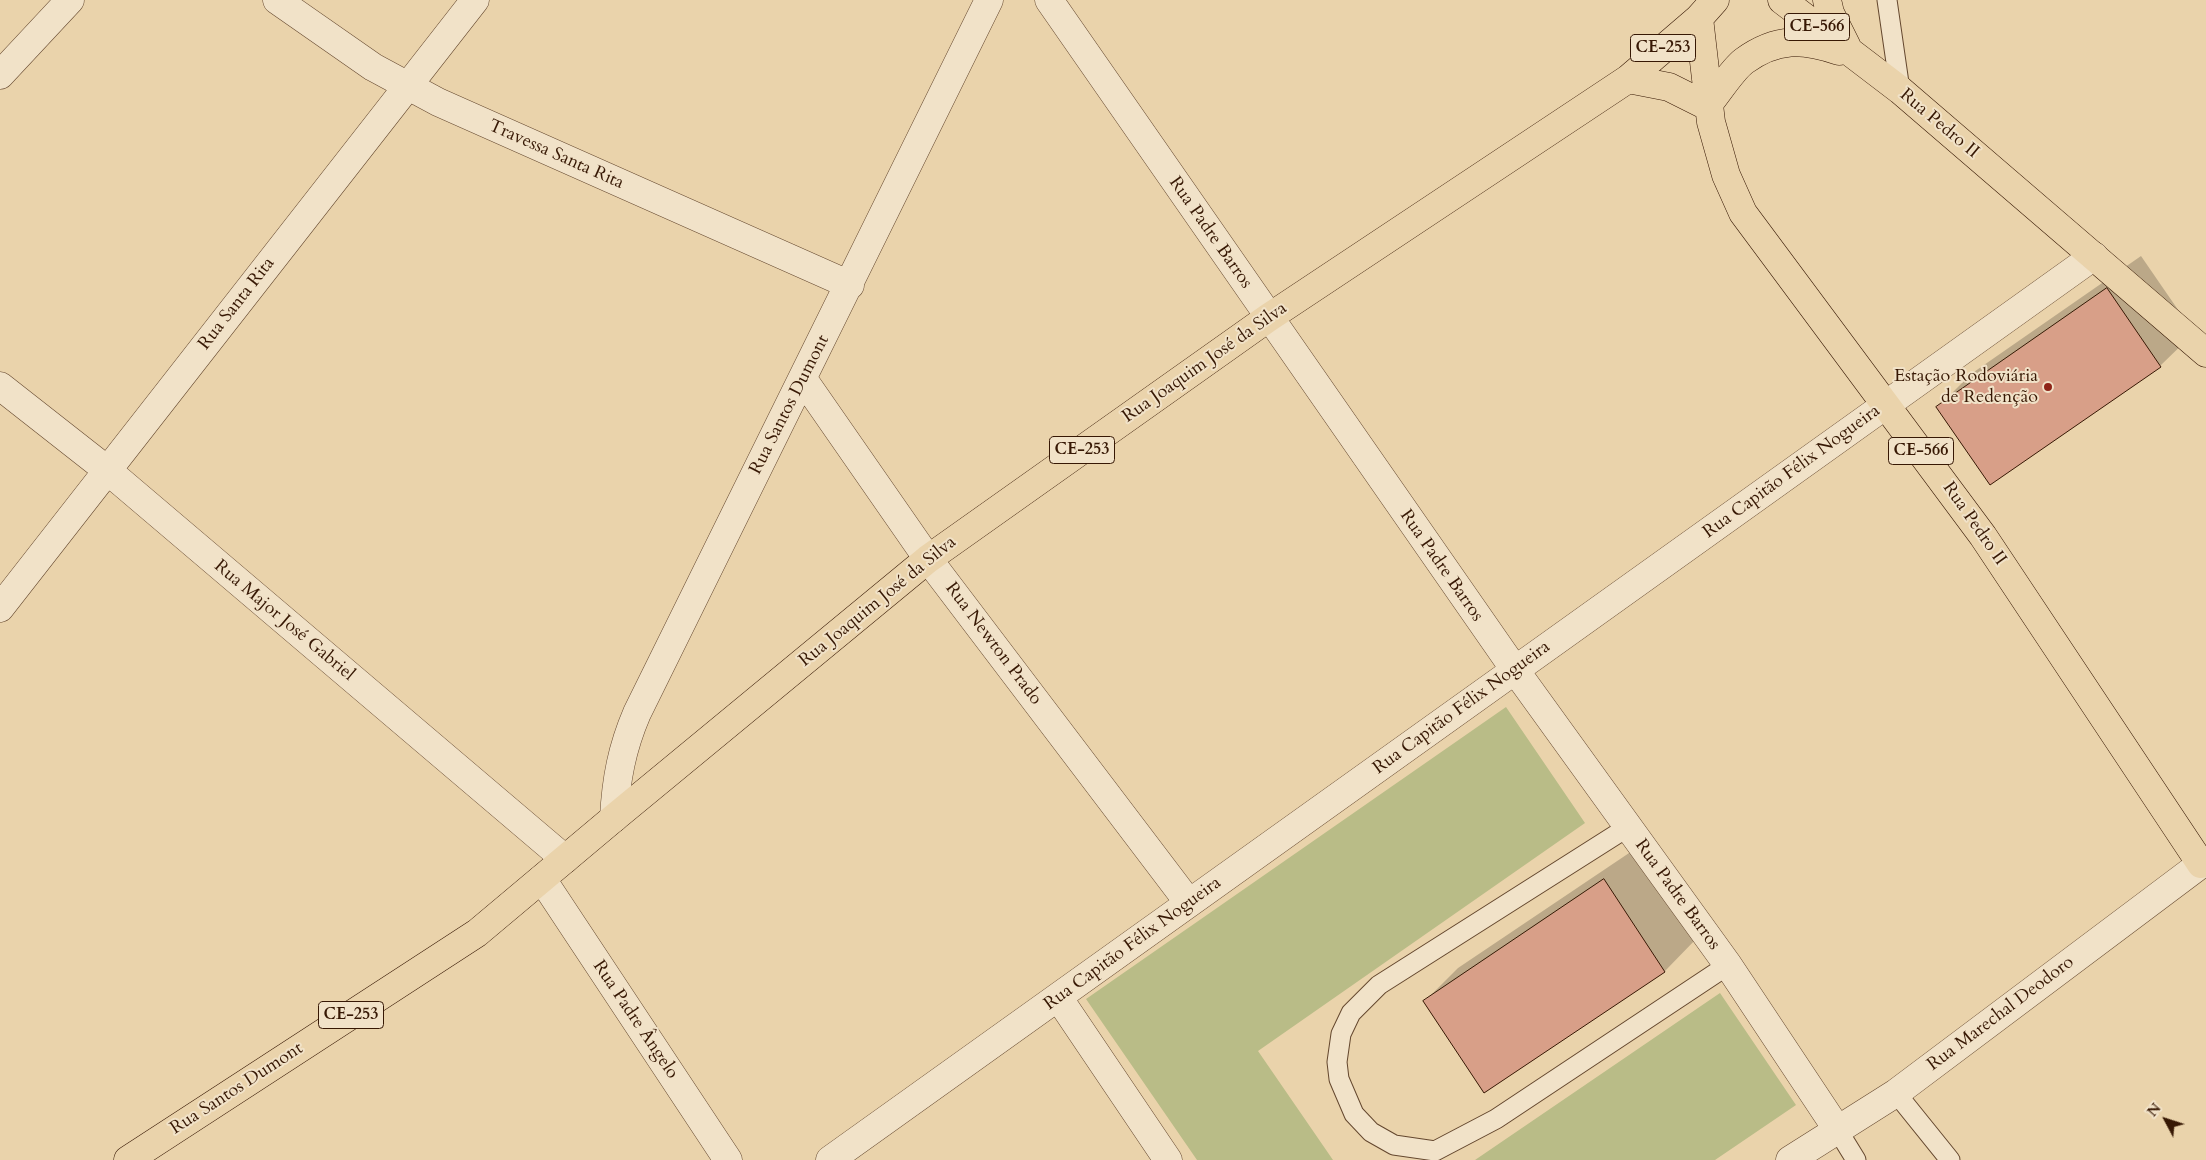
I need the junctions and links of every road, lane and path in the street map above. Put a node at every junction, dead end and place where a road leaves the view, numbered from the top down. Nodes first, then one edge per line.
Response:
1 (70, 0) edge
2 (277, 0) edge
3 (475, 0) edge
4 (989, 0) edge
5 (1049, 0) edge
6 (1782, 0) edge
7 (1827, 0) edge
8 (1887, 0) edge
9 (1702, 6) edge
10 (1851, 54) junction
11 (0, 75) edge
12 (1628, 79) junction
13 (407, 86) junction
14 (1900, 90) junction
15 (1708, 106) junction
16 (2094, 256) junction
17 (850, 284) junction
18 (1268, 318) junction
19 (2206, 353) edge
20 (804, 379) junction
21 (0, 386) edge
22 (1887, 404) junction
23 (107, 470) junction
24 (928, 559) junction
25 (0, 608) edge
26 (1515, 670) junction
27 (614, 818) junction
28 (1628, 827) junction
29 (565, 859) junction
30 (2203, 862) edge
31 (542, 880) junction
32 (1190, 903) junction
33 (1728, 965) junction
34 (1058, 997) junction
35 (1896, 1092) junction
36 (1837, 1129) junction
37 (128, 1160) edge
38 (728, 1160) edge
39 (830, 1160) edge
40 (1168, 1160) edge
41 (1790, 1160) edge
42 (1856, 1160) edge
43 (1950, 1160) edge

1 - 11 street
2 - 13 street, Travessa Santa Rita
3 - 13 street, Rua Santa Rita
4 - 17 street, Rua Santos Dumont
5 - 18 street, Rua Padre Barros
6 - 10 main road, CE-566
7 - 10 main road
8 - 14 lane
9 - 12 main road, Rua Joaquim José da Silva / CE-253
9 - 15 main road, Rua Pedro II / CE-566
10 - 14 main road, Rua Pedro II / CE-566
10 - 15 main road
12 - 15 main road
12 - 18 main road, Rua Joaquim José da Silva / CE-253
13 - 17 street, Travessa Santa Rita
13 - 23 street, Rua Santa Rita
14 - 16 main road, Rua Pedro II / CE-566
15 - 22 main road, Rua Pedro II / CE-566
16 - 19 main road, Rua Pedro II / CE-566
16 - 22 street, Rua Capitão Félix Nogueira
17 - 20 street, Rua Santos Dumont
18 - 24 main road, Rua Joaquim José da Silva / CE-253
18 - 26 street, Rua Padre Barros
20 - 24 street, Rua Newton Prado
20 - 27 street, Rua Santos Dumont
21 - 23 street, Rua Major José Gabriel
22 - 26 street, Rua Capitão Félix Nogueira
22 - 30 main road, Rua Pedro II / CE-566
23 - 25 street, Rua Santa Rita
23 - 29 street, Rua Major José Gabriel
24 - 27 main road, Rua Joaquim José da Silva / CE-253
24 - 32 street, Rua Newton Prado
26 - 28 street, Rua Padre Barros
26 - 32 street, Rua Capitão Félix Nogueira
27 - 29 main road, Rua Joaquim José da Silva / CE-253
28 - 33 street, Rua Padre Barros
28 - 33 lane
29 - 31 main road, Rua Santos Dumont / CE-253
30 - 35 street, Rua Marechal Deodoro
31 - 37 main road, Rua Santos Dumont / CE-253
31 - 38 street, Rua Padre Ângelo
32 - 34 street, Rua Capitão Félix Nogueira
33 - 36 street, Rua Padre Barros
34 - 39 street, Rua Capitão Félix Nogueira
34 - 40 street
35 - 36 street, Rua Marechal Deodoro
35 - 43 lane
36 - 41 street, Rua Marechal Deodoro
36 - 42 lane

